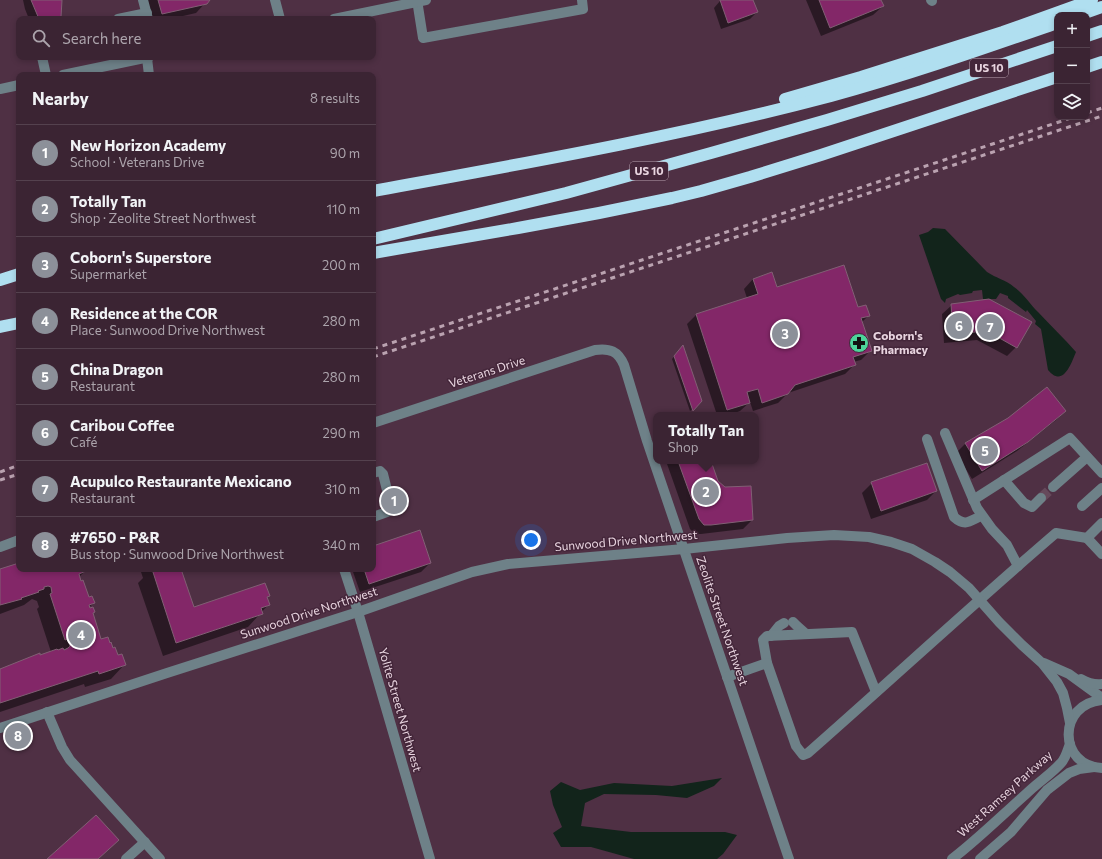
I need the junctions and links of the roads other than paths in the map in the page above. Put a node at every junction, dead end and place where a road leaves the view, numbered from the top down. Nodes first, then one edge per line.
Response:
1 (143, 0) edge
2 (275, 0) edge
3 (582, 0) edge
4 (1092, 0) edge
5 (420, 1) edge
6 (1102, 7) edge
7 (1088, 12) edge
8 (147, 16) edge
9 (279, 16) edge
10 (348, 16) edge
11 (1054, 24) edge
12 (1102, 31) edge
13 (1090, 35) edge
14 (1054, 47) edge
15 (43, 60) edge
16 (134, 60) edge
17 (148, 60) edge
18 (1102, 62) edge
19 (1090, 66) edge
20 (45, 72) edge
21 (78, 72) edge
22 (149, 72) edge
23 (1054, 78) edge
24 (16, 85) edge
25 (0, 89) edge
26 (608, 147) junction
27 (376, 190) edge
28 (376, 238) edge
29 (376, 252) edge
30 (16, 275) edge
31 (0, 280) edge
32 (16, 324) edge
33 (0, 327) edge
34 (610, 350) joint
35 (376, 422) edge
36 (945, 433) dead end
37 (927, 439) dead end
38 (1087, 456) junction
39 (653, 459) edge
40 (655, 464) edge
41 (376, 472) edge
42 (1102, 473) edge
43 (1004, 480) junction
44 (1053, 487) tunnel mouth
45 (1102, 488) edge
46 (1041, 498) tunnel mouth
47 (973, 500) junction
48 (1082, 506) dead end
49 (376, 516) edge
50 (982, 516) junction
51 (1102, 524) edge
52 (1087, 538) junction
53 (16, 541) edge
54 (0, 547) edge
55 (684, 549) junction
56 (1102, 554) edge
57 (1018, 566) junction
58 (345, 572) edge
59 (980, 600) junction
60 (358, 612) junction
61 (806, 634) junction
62 (771, 636) junction
63 (767, 663) junction
64 (1042, 663) junction
65 (1069, 674) junction
66 (727, 677) junction
67 (1102, 684) edge
68 (876, 692) junction
69 (1102, 699) edge
70 (47, 712) junction
71 (1070, 723) junction
72 (0, 728) edge
73 (1070, 744) junction
74 (1098, 767) edge
75 (145, 842) junction
76 (126, 859) edge
77 (160, 859) edge
78 (430, 859) edge
79 (789, 859) edge
80 (952, 859) edge
81 (980, 859) edge

1 - 8 street
2 - 9 street
3 - 5 street
4 - 26 highway
5 - 10 street
6 - 7 highway
11 - 26 highway, US 10
12 - 13 highway
14 - 28 highway, US 10
15 - 20 street
16 - 21 street
17 - 22 street
18 - 19 highway
23 - 29 highway
24 - 25 street
26 - 27 highway, US 10
30 - 31 highway
32 - 33 highway
34 - 35 street, Veterans Drive
34 - 39 street, Zeolite Street Northwest
36 - 47 street
37 - 50 street
38 - 42 street
38 - 43 street
38 - 44 street
40 - 55 street, Zeolite Street Northwest
41 - 49 street
43 - 46 street
43 - 47 street
45 - 48 street
47 - 50 street
50 - 57 street
51 - 52 street
52 - 56 street
52 - 57 street
53 - 54 street
55 - 59 street, Sunwood Drive Northwest
55 - 60 street, Sunwood Drive Northwest
55 - 66 street, Zeolite Street Northwest
57 - 59 street
58 - 60 street, Yolite Street Northwest
59 - 64 street, Sunwood Drive Northwest
59 - 68 street
60 - 70 street, Sunwood Drive Northwest
60 - 78 street, Yolite Street Northwest
61 - 62 street
61 - 62 street
61 - 68 street
62 - 63 street
63 - 66 street
63 - 68 street
64 - 65 street
64 - 71 street
65 - 67 street
65 - 69 street
66 - 79 street, Zeolite Street Northwest
69 - 71 street
70 - 72 street, Sunwood Drive Northwest
70 - 75 street
71 - 73 street
73 - 74 street
73 - 80 street, West Ramsey Parkway
74 - 81 street
75 - 76 street
75 - 77 street

